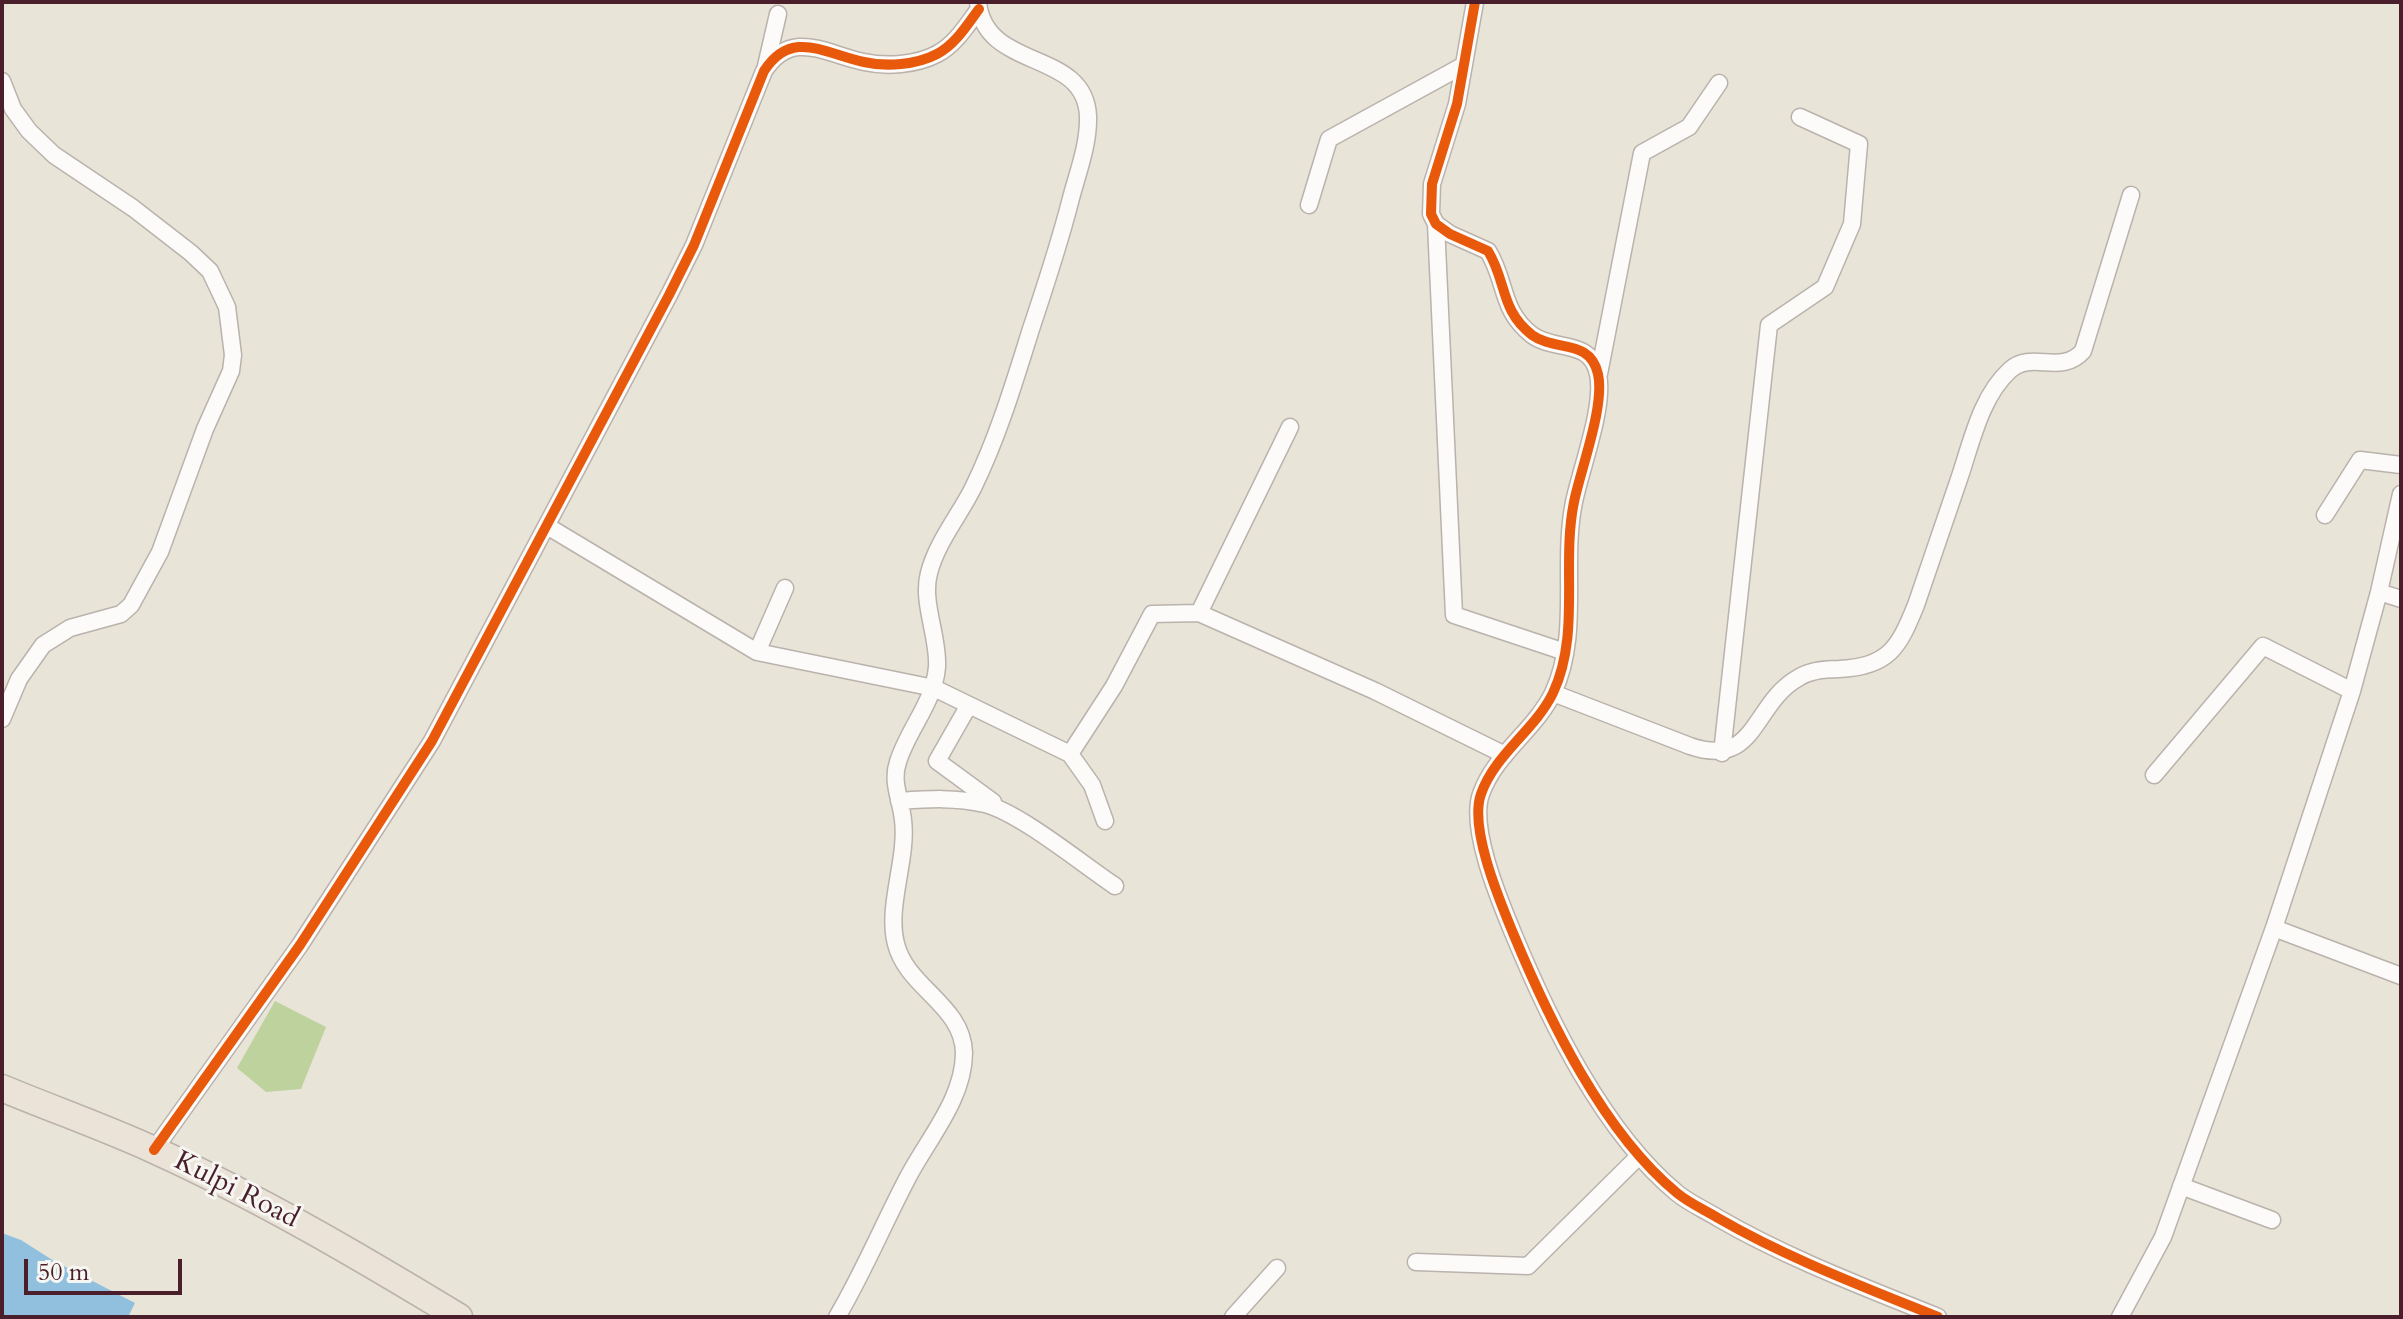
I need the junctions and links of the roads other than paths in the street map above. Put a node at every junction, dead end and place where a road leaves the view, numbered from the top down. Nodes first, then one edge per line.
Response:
1 (1475, 2) edge
2 (979, 6) edge
3 (778, 14) dead end
4 (1464, 65) junction
5 (764, 71) junction
6 (2, 81) edge
7 (1719, 83) dead end
8 (1800, 117) dead end
9 (2131, 195) dead end
10 (1309, 205) dead end
11 (1436, 224) junction
12 (1599, 376) junction
13 (1290, 427) dead end
14 (2401, 465) edge
15 (2401, 494) edge
16 (2325, 515) dead end
17 (547, 526) junction
18 (785, 588) dead end
19 (2379, 592) junction
20 (2401, 599) edge
21 (1199, 613) junction
22 (757, 652) junction
23 (1565, 652) junction
24 (934, 688) junction
25 (2352, 691) junction
26 (1553, 693) junction
27 (969, 705) junction
28 (2, 719) edge
29 (1722, 753) junction
30 (1070, 754) junction
31 (1505, 755) junction
32 (2154, 775) dead end
33 (899, 801) junction
34 (1009, 814) junction
35 (1105, 821) dead end
36 (1115, 886) dead end
37 (2274, 928) junction
38 (2401, 976) edge
39 (2, 1088) edge
40 (154, 1150) junction
41 (1638, 1157) junction
42 (2181, 1186) junction
43 (2272, 1220) dead end
44 (1416, 1262) dead end
45 (1277, 1268) dead end
46 (459, 1317) edge
47 (837, 1317) edge
48 (1233, 1317) edge
49 (1938, 1317) edge
50 (2120, 1317) edge

1 - 4 street
2 - 5 street
2 - 24 street
3 - 5 street
4 - 10 street
4 - 11 street
5 - 17 street
6 - 28 street
7 - 12 street
8 - 29 street
9 - 29 street
11 - 12 street
11 - 23 street
12 - 23 street
13 - 21 street
14 - 16 street
15 - 19 street
17 - 22 street
17 - 40 street
18 - 22 street
19 - 20 street
19 - 25 street
21 - 30 street
21 - 31 street
22 - 24 street
23 - 26 street
24 - 27 street
24 - 33 street
25 - 32 street
25 - 37 street
26 - 29 street
26 - 31 street
27 - 30 street
27 - 34 street
30 - 35 street
31 - 41 street
33 - 34 street
33 - 47 street
34 - 36 street
37 - 38 street
37 - 42 street
39 - 40 main road, Kulpi Road
40 - 46 main road, Kulpi Road
41 - 44 street
41 - 49 street
42 - 43 street
42 - 50 street
45 - 48 street

